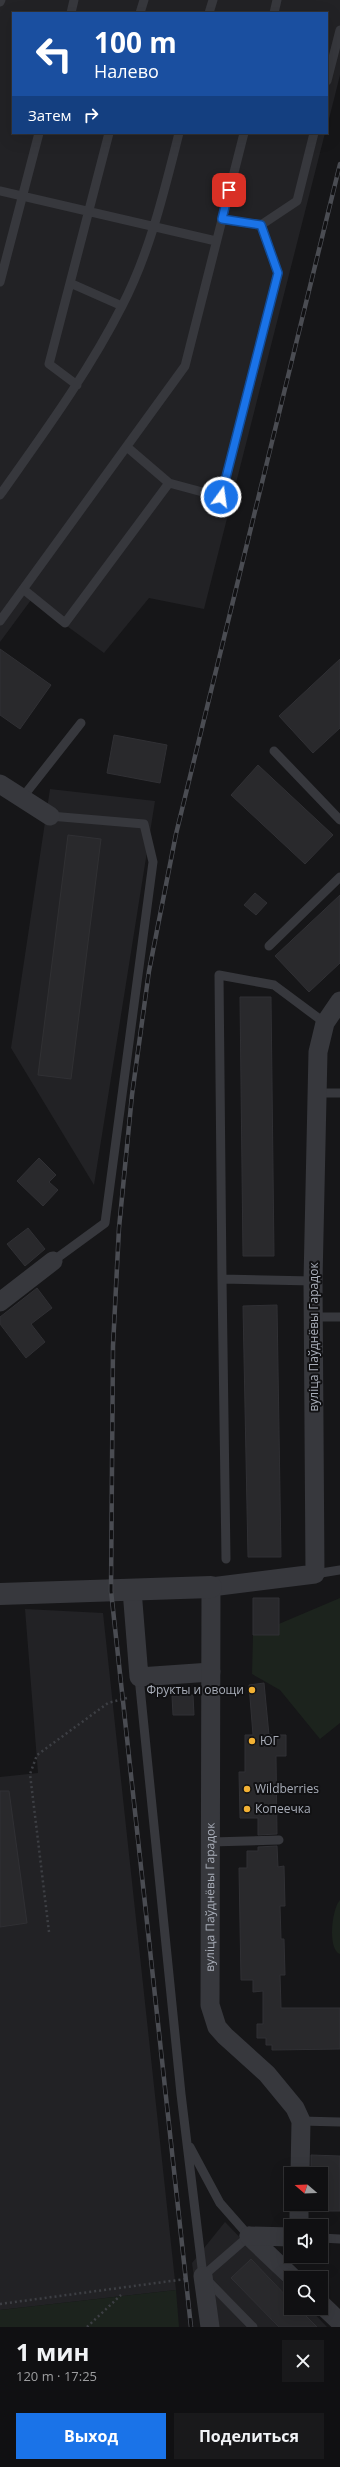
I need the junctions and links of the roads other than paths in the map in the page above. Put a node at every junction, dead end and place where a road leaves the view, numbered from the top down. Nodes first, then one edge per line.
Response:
1 (74, 0) edge
2 (144, 0) edge
3 (213, 0) edge
4 (277, 0) edge
5 (71, 12) edge
6 (140, 12) edge
7 (210, 12) edge
8 (274, 12) edge
9 (340, 30) edge
10 (328, 77) edge
11 (39, 134) edge
12 (109, 134) edge
13 (179, 134) edge
14 (244, 134) edge
15 (314, 134) edge
16 (0, 191) edge
17 (22, 196) junction
18 (89, 212) junction
19 (222, 219) junction
20 (261, 225) junction
21 (155, 227) junction
22 (216, 241) junction
23 (0, 282) edge
24 (70, 283) junction
25 (122, 306) junction
26 (77, 385) junction
27 (127, 447) junction
28 (169, 483) junction
29 (0, 495) edge
30 (23, 590) junction
31 (0, 621) edge
32 (81, 723) dead end
33 (274, 751) dead end
34 (0, 784) edge
35 (22, 798) junction
36 (50, 816) joint
37 (340, 820) edge
38 (340, 878) edge
39 (269, 946) dead end
40 (340, 1001) edge
41 (324, 1024) junction
42 (318, 1093) junction
43 (340, 1093) edge
44 (54, 1262) joint
45 (222, 1279) junction
46 (313, 1281) junction
47 (0, 1302) edge
48 (314, 1317) junction
49 (340, 1317) edge
50 (226, 1558) dead end
51 (340, 1570) edge
52 (315, 1574) junction
53 (211, 1587) junction
54 (121, 1590) junction
55 (0, 1594) edge
56 (211, 1672) junction
57 (139, 1678) junction
58 (279, 1840) dead end
59 (210, 1842) junction
60 (301, 2121) junction
61 (340, 2122) edge
62 (187, 2139) junction
63 (300, 2167) edge
64 (249, 2236) junction
65 (284, 2237) edge
66 (328, 2238) edge
67 (340, 2239) edge
68 (286, 2271) edge
69 (203, 2276) junction
70 (328, 2311) edge
71 (340, 2322) edge
72 (210, 2327) edge
73 (253, 2327) edge

1 - 5 lane
2 - 6 lane
3 - 7 lane
4 - 8 lane
9 - 10 lane
11 - 17 lane
12 - 18 lane
13 - 21 lane
14 - 19 lane
15 - 20 lane
16 - 17 lane
17 - 18 lane
17 - 23 lane
18 - 21 lane
18 - 24 lane
19 - 20 lane
19 - 22 lane
20 - 28 lane
21 - 22 lane
21 - 25 lane
22 - 27 lane
24 - 25 lane
24 - 26 lane
25 - 26 lane
26 - 29 lane
27 - 28 lane
27 - 30 lane
28 - 30 lane
30 - 31 lane
32 - 35 lane
33 - 37 lane
34 - 35 street
35 - 36 street
36 - 44 lane
38 - 39 lane
40 - 41 street, вуліца Паўднёвы Гарадок
41 - 42 street, вуліца Паўднёвы Гарадок
41 - 45 lane
42 - 43 lane
42 - 46 street, вуліца Паўднёвы Гарадок
44 - 47 street
45 - 46 lane
45 - 50 lane
46 - 48 street, вуліца Паўднёвы Гарадок
48 - 49 lane
48 - 52 street, вуліца Паўднёвы Гарадок
51 - 52 lane
52 - 53 street
53 - 54 street
53 - 56 street, вуліца Паўднёвы Гарадок
54 - 55 street
54 - 57 street
56 - 57 street
56 - 59 street, вуліца Паўднёвы Гарадок
57 - 62 lane
58 - 59 lane
59 - 60 street, вуліца Паўднёвы Гарадок
60 - 61 lane
60 - 63 street
62 - 64 lane
62 - 69 lane
64 - 65 street
64 - 68 street
64 - 69 lane
66 - 67 lane
69 - 72 street
69 - 73 lane
70 - 71 street

